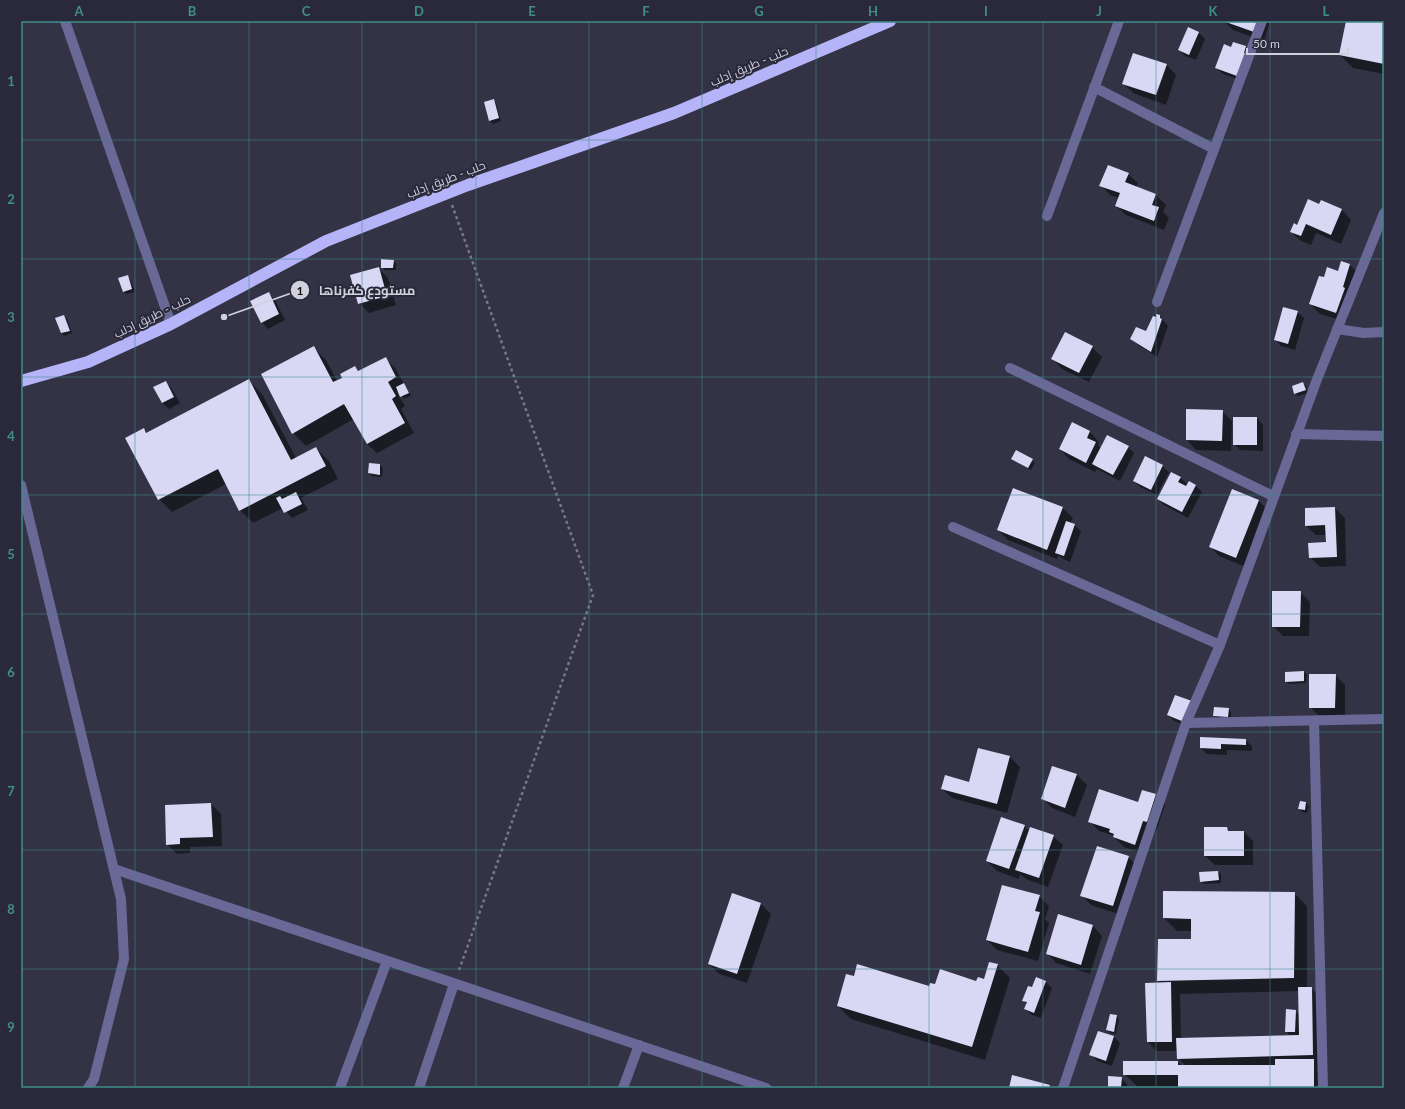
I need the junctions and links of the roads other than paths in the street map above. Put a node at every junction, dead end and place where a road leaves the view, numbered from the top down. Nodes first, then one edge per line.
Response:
1 (65, 21) edge
2 (890, 21) edge
3 (1119, 21) edge
4 (1262, 21) edge
5 (874, 24) edge
6 (1094, 87) junction
7 (1214, 149) junction
8 (1384, 213) edge
9 (1047, 216) dead end
10 (1157, 302) dead end
11 (171, 324) junction
12 (1337, 329) junction
13 (1384, 332) edge
14 (1010, 368) dead end
15 (21, 381) edge
16 (1296, 434) junction
17 (1384, 436) edge
18 (21, 485) edge
19 (1273, 496) junction
20 (952, 527) dead end
21 (1220, 644) junction
22 (1384, 720) edge
23 (1314, 721) junction
24 (1186, 723) junction
25 (114, 869) junction
26 (387, 961) junction
27 (454, 984) junction
28 (639, 1045) junction
29 (88, 1088) edge
30 (340, 1088) edge
31 (419, 1088) edge
32 (623, 1088) edge
33 (766, 1088) edge
34 (1063, 1088) edge
35 (1323, 1088) edge

1 - 11 street
2 - 5 highway, حلب - طريق إدلب
3 - 6 street
4 - 7 street
5 - 11 highway, حلب - طريق إدلب
6 - 7 street
6 - 9 street
7 - 10 street
8 - 12 street
11 - 15 highway, حلب - طريق إدلب
12 - 13 street
12 - 16 street
14 - 19 street
16 - 17 street
16 - 19 street
18 - 25 street
19 - 21 street
20 - 21 street
21 - 24 street
22 - 23 street
23 - 24 street
23 - 35 street
24 - 34 street
25 - 26 street
25 - 29 street
26 - 27 street
26 - 30 street
27 - 28 street
27 - 31 street
28 - 32 street
28 - 33 street

